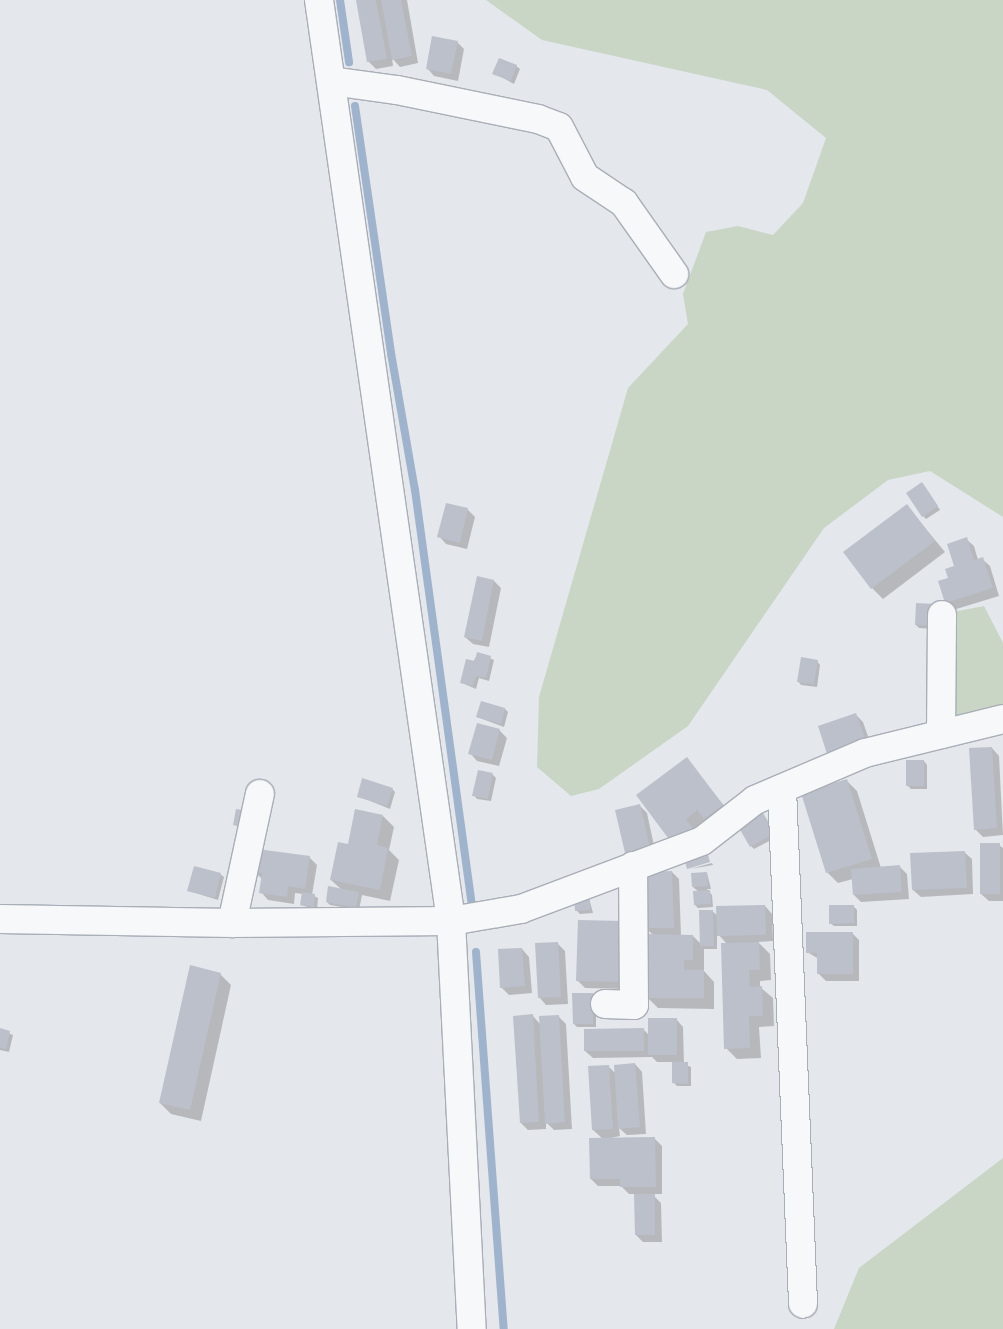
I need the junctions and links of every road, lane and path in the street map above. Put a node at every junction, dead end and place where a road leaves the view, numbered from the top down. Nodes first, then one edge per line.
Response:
1 (320, 0) edge
2 (331, 81) junction
3 (674, 274) dead end
4 (942, 615) dead end
5 (1003, 719) edge
6 (941, 734) junction
7 (782, 789) junction
8 (260, 794) dead end
9 (633, 866) junction
10 (0, 919) edge
11 (451, 921) junction
12 (232, 923) junction
13 (605, 1004) dead end
14 (803, 1304) dead end
15 (472, 1329) edge

1 - 2 street
2 - 3 street
2 - 11 street
4 - 6 street
5 - 6 street
6 - 7 street
7 - 9 street
7 - 14 street
8 - 12 street
9 - 11 street
9 - 13 street
10 - 12 street
11 - 12 street
11 - 15 street

